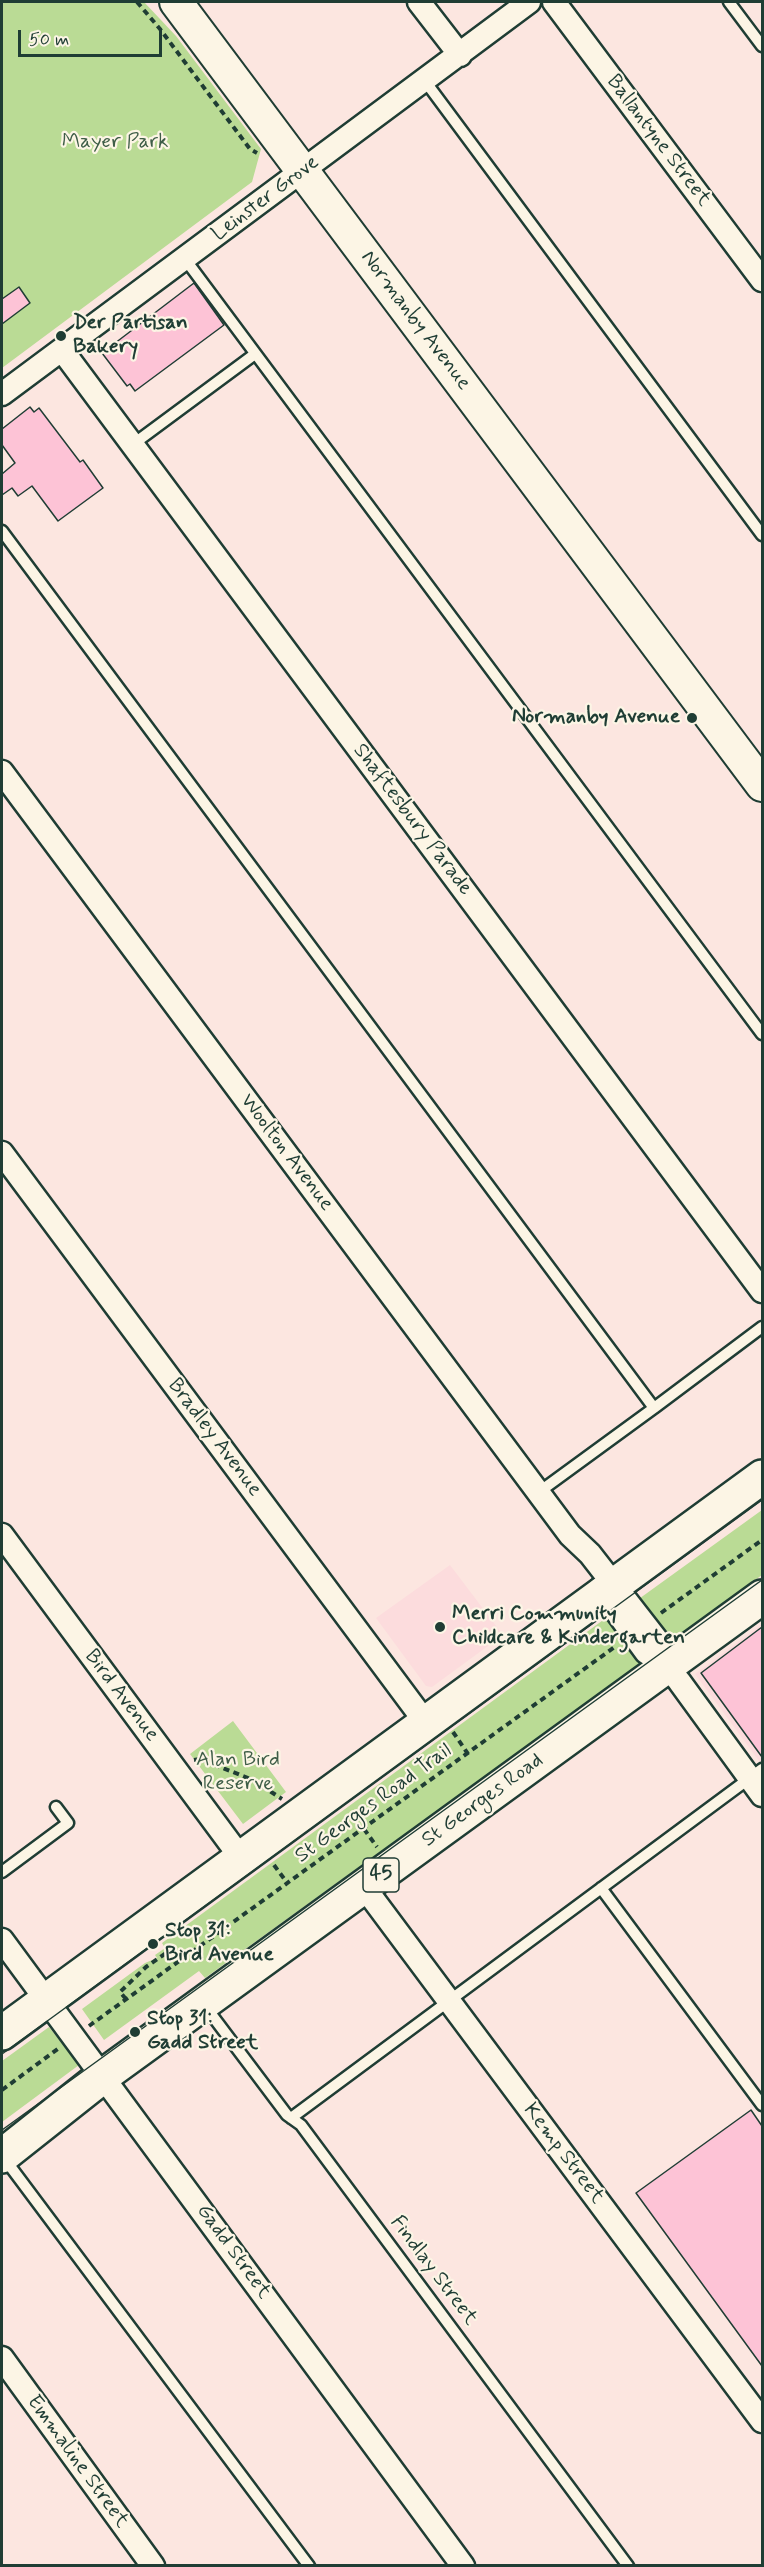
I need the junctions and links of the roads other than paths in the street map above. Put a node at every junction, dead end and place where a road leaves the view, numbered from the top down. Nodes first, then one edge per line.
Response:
1 (176, 2) edge
2 (419, 2) edge
3 (529, 2) edge
4 (554, 2) edge
5 (729, 2) edge
6 (762, 46) edge
7 (460, 55) junction
8 (424, 81) junction
9 (302, 172) junction
10 (185, 259) junction
11 (762, 280) edge
12 (62, 350) junction
13 (255, 354) junction
14 (2, 394) edge
15 (132, 445) junction
16 (2, 531) edge
17 (762, 535) edge
18 (2, 772) edge
19 (762, 784) edge
20 (762, 1034) edge
21 (2, 1153) edge
22 (762, 1291) edge
23 (762, 1327) edge
24 (654, 1408) junction
25 (762, 1477) edge
26 (539, 1492) junction
27 (2, 1535) edge
28 (609, 1590) junction
29 (762, 1597) edge
30 (667, 1666) junction
31 (426, 1723) junction
32 (758, 1780) edge
33 (56, 1807) dead end
34 (241, 1858) junction
35 (2, 1872) edge
36 (364, 1887) junction
37 (601, 1888) junction
38 (2, 1940) edge
39 (46, 2000) junction
40 (450, 2001) junction
41 (203, 2004) junction
42 (2, 2033) edge
43 (103, 2076) junction
44 (762, 2105) edge
45 (291, 2118) junction
46 (2, 2156) edge
47 (2, 2358) edge
48 (762, 2421) edge
49 (153, 2565) edge
50 (309, 2565) edge
51 (463, 2565) edge
52 (628, 2565) edge

1 - 9 main road, Normanby Avenue
2 - 7 street
3 - 7 street, Leinster Grove
4 - 11 street, Ballantyne Street
5 - 6 lane
7 - 8 street, Leinster Grove
8 - 9 street, Leinster Grove
8 - 17 lane
9 - 10 street, Leinster Grove
9 - 19 main road, Normanby Avenue
10 - 12 street, Leinster Grove
10 - 13 lane
12 - 14 street, Leinster Grove
12 - 15 street, Shaftesbury Parade
13 - 15 lane
13 - 20 lane
15 - 22 street, Shaftesbury Parade
16 - 24 lane
18 - 26 street, Woolton Avenue
21 - 31 street, Bradley Avenue
23 - 24 lane
24 - 26 lane
25 - 28 highway
26 - 28 street, Woolton Avenue
27 - 34 street, Bird Avenue
28 - 30 street, Woolton Avenue
28 - 31 highway
29 - 30 highway, St Georges Road / 45
30 - 32 street, Woolton Avenue
30 - 36 highway, St Georges Road / 45
31 - 34 highway
32 - 37 lane
33 - 35 lane
34 - 39 highway
36 - 40 street, Kemp Street
36 - 41 highway, St Georges Road / 45
37 - 40 lane
37 - 44 lane
38 - 39 street, Gadd Street
39 - 42 highway
39 - 43 street, Gadd Street
40 - 45 lane
40 - 48 street, Kemp Street
41 - 43 highway, St Georges Road / 45
41 - 45 lane, Findlay Street
43 - 46 highway, St Georges Road / 45
43 - 51 street, Gadd Street
45 - 52 lane, Findlay Street
46 - 50 lane
47 - 49 street, Emmaline Street

